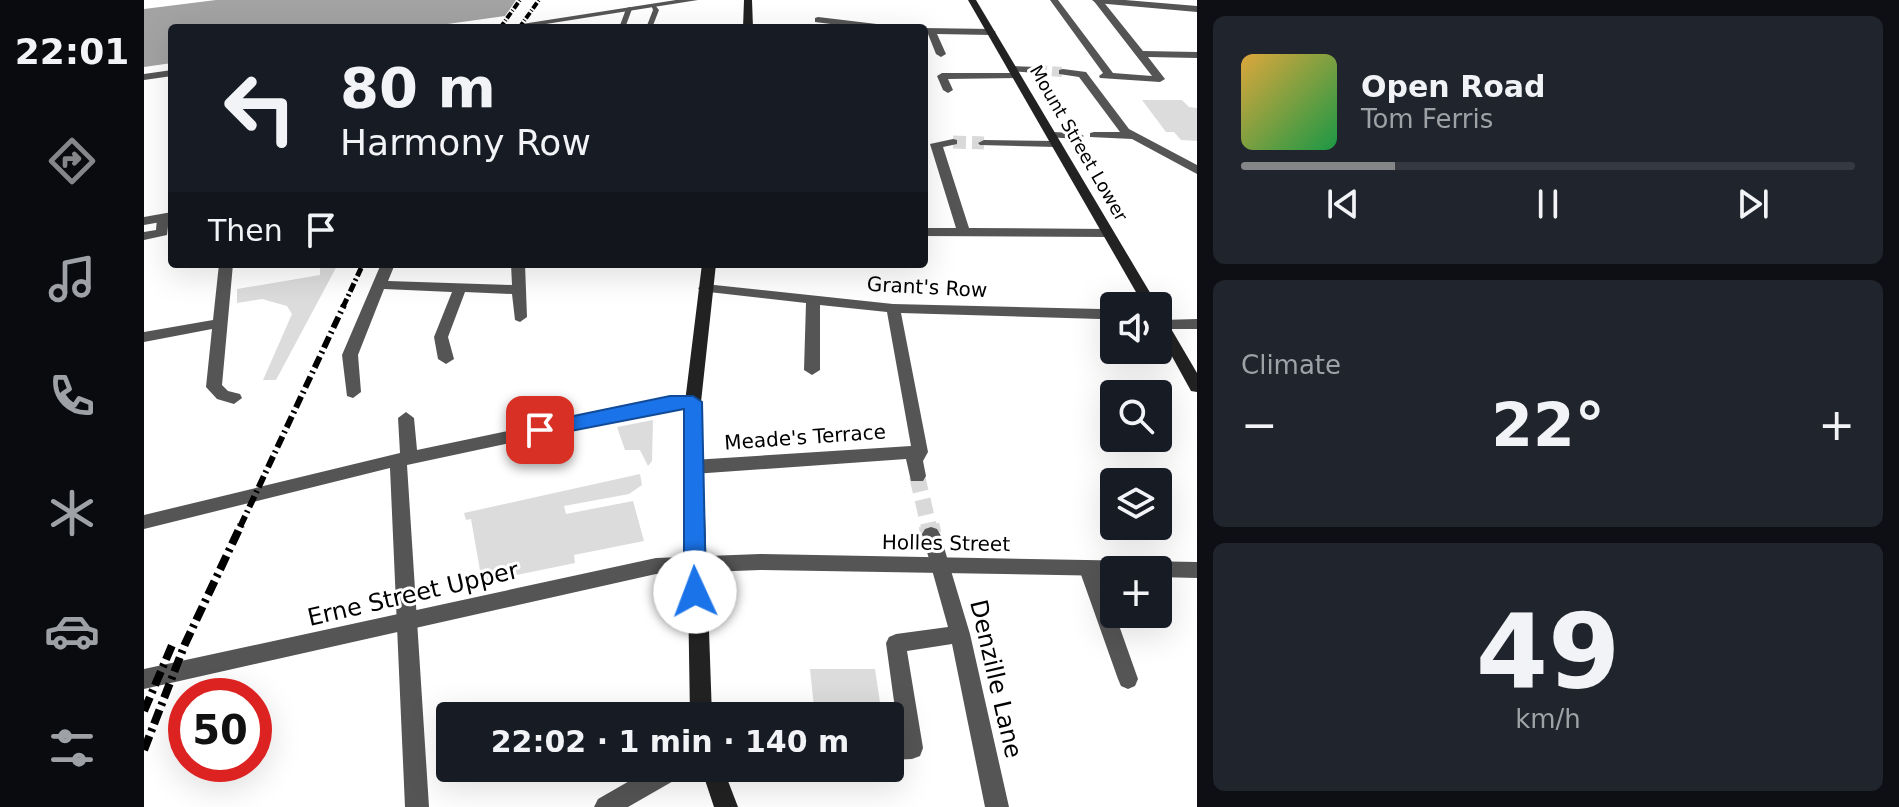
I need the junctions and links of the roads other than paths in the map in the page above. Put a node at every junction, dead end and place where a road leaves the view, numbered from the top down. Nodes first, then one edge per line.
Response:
1 (694, 0) edge
2 (748, 0) edge
3 (972, 0) edge
4 (1054, 0) edge
5 (1096, 0) edge
6 (653, 6) junction
7 (629, 9) junction
8 (1197, 9) edge
9 (818, 20) dead end
10 (527, 24) dead end
11 (623, 24) edge
12 (651, 24) edge
13 (748, 24) edge
14 (852, 24) edge
15 (928, 32) edge
16 (991, 32) junction
17 (941, 54) dead end
18 (1140, 54) junction
19 (1196, 56) edge
20 (1037, 70) tunnel mouth
21 (1063, 72) tunnel mouth
22 (1014, 73) junction
23 (168, 74) edge
24 (144, 77) edge
25 (948, 90) dead end
26 (1094, 135) dead end
27 (1131, 135) junction
28 (1078, 136) dead end
29 (1054, 140) junction
30 (953, 142) dead end
31 (984, 143) tunnel mouth
32 (1197, 170) edge
33 (167, 217) edge
34 (144, 221) edge
35 (928, 232) edge
36 (964, 232) junction
37 (1108, 233) junction
38 (144, 236) edge
39 (226, 268) edge
40 (386, 268) edge
41 (518, 268) edge
42 (708, 268) edge
43 (378, 285) junction
44 (460, 288) junction
45 (705, 288) junction
46 (519, 290) junction
47 (1143, 292) edge
48 (811, 298) junction
49 (893, 308) junction
50 (1100, 314) tunnel mouth
51 (520, 317) dead end
52 (1172, 322) edge
53 (221, 323) junction
54 (1197, 324) edge
55 (144, 337) edge
56 (1172, 342) edge
57 (446, 359) dead end
58 (812, 370) dead end
59 (1197, 387) edge
60 (353, 392) dead end
61 (234, 398) dead end
62 (693, 402) junction
63 (406, 418) dead end
64 (920, 452) junction
65 (404, 459) junction
66 (693, 467) junction
67 (917, 476) tunnel mouth
68 (144, 522) edge
69 (931, 534) tunnel mouth
70 (694, 562) junction
71 (938, 564) junction
72 (1089, 569) junction
73 (1197, 570) edge
74 (407, 623) junction
75 (960, 634) junction
76 (144, 679) edge
77 (1128, 679) dead end
78 (700, 702) edge
79 (904, 748) edge
80 (650, 782) edge
81 (717, 782) edge
82 (417, 807) edge
83 (606, 807) edge
84 (726, 807) edge
85 (997, 807) edge

1 - 6 street
2 - 13 main road
3 - 16 main road, Mount Street Lower
4 - 18 street
5 - 8 street
5 - 18 street
6 - 7 street
6 - 12 street
7 - 10 street
7 - 11 street
9 - 14 street
15 - 16 street
15 - 17 street
16 - 22 main road, Mount Street Lower
18 - 19 street
20 - 22 street
21 - 27 street
22 - 25 street
22 - 29 main road, Mount Street Lower
23 - 24 street
26 - 27 street
27 - 32 street
28 - 29 street
29 - 31 street
29 - 37 main road, Mount Street Lower
30 - 36 street
33 - 34 street
33 - 38 street
35 - 36 street
36 - 37 street
37 - 47 main road, Mount Street Lower
39 - 53 street
40 - 43 street
41 - 46 street
42 - 45 main road
43 - 44 street
43 - 60 street
44 - 46 street
44 - 57 street
45 - 48 street, Grant's Row
45 - 62 main road
46 - 51 street
48 - 49 street, Grant's Row
48 - 58 street
49 - 50 street, Grant's Row
49 - 64 street
52 - 54 street
53 - 55 street
53 - 61 street
56 - 59 main road
62 - 65 street
62 - 66 main road
63 - 65 street
64 - 66 street, Meade's Terrace
64 - 67 street
65 - 68 street
65 - 74 street
66 - 70 main road
69 - 71 street, Denzille Lane
70 - 71 street, Holles Street
70 - 74 street, Erne Street Upper
70 - 78 main road
71 - 72 street, Holles Street
71 - 75 street, Denzille Lane
72 - 73 street, Holles Street
72 - 77 street
74 - 76 street, Erne Street Upper
74 - 82 street
75 - 79 street
75 - 85 street, Denzille Lane
80 - 83 street
81 - 84 main road

